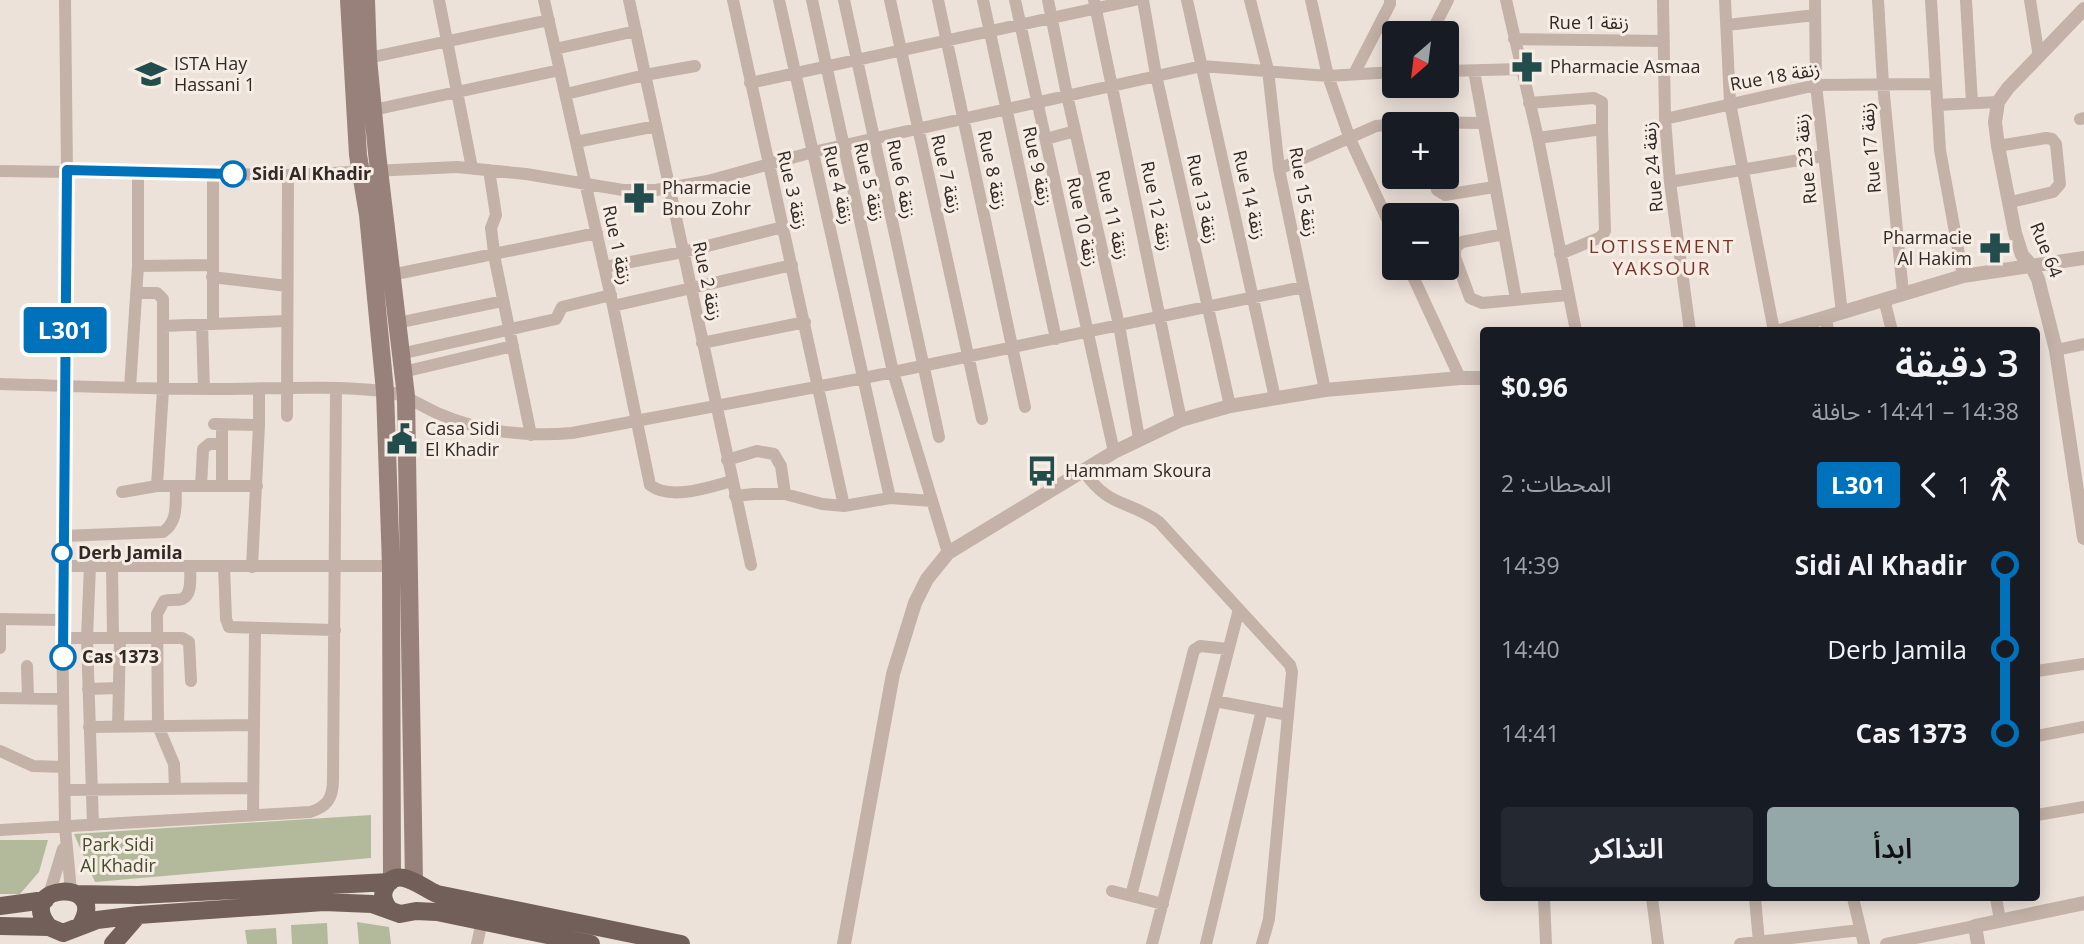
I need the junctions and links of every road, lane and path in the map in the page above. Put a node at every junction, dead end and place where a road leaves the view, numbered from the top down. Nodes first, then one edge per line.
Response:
1 (65, 0) edge
2 (349, 0) edge
3 (367, 0) edge
4 (439, 0) edge
5 (544, 0) edge
6 (629, 0) edge
7 (733, 0) edge
8 (779, 0) edge
9 (812, 0) edge
10 (844, 0) edge
11 (890, 0) edge
12 (938, 0) edge
13 (984, 0) edge
14 (1016, 0) edge
15 (1048, 0) edge
16 (1135, 0) edge
17 (1143, 0) edge
18 (1187, 0) edge
19 (1250, 0) edge
20 (1311, 0) edge
21 (1390, 0) edge
22 (1448, 0) edge
23 (1506, 0) edge
24 (1663, 0) edge
25 (1725, 0) edge
26 (1815, 0) edge
27 (1878, 0) edge
28 (1931, 0) edge
29 (1966, 0) edge
30 (2031, 0) edge
31 (1095, 5) edge
32 (2084, 9) edge
33 (1815, 15) junction
34 (1052, 18) junction
35 (548, 20) junction
36 (1439, 21) edge
37 (1021, 24) junction
38 (1727, 25) junction
39 (636, 31) junction
40 (990, 32) junction
41 (1514, 39) junction
42 (948, 41) junction
43 (1664, 41) junction
44 (447, 42) junction
45 (555, 49) junction
46 (900, 50) junction
47 (2039, 57) junction
48 (368, 58) junction
49 (856, 60) junction
50 (695, 66) dead end
51 (1202, 66) junction
52 (826, 67) junction
53 (1521, 69) junction
54 (560, 70) junction
55 (1268, 70) junction
56 (1460, 70) edge
57 (1474, 71) junction
58 (1382, 73) edge
59 (794, 74) junction
60 (1354, 74) junction
61 (645, 75) junction
62 (1156, 75) junction
63 (1328, 76) junction
64 (750, 83) junction
65 (1883, 84) junction
66 (1936, 84) junction
67 (1112, 85) junction
68 (1815, 85) junction
69 (458, 92) junction
70 (566, 94) junction
71 (1067, 95) junction
72 (1038, 102) junction
73 (1998, 102) junction
74 (1529, 103) junction
75 (1730, 103) junction
76 (1972, 103) junction
77 (1937, 105) junction
78 (373, 110) junction
79 (1008, 110) junction
80 (964, 119) junction
81 (1665, 119) junction
82 (1459, 123) edge
83 (1482, 123) junction
84 (656, 126) junction
85 (1382, 126) edge
86 (918, 129) junction
87 (1602, 129) junction
88 (1075, 131) junction
89 (1538, 138) junction
90 (874, 139) junction
91 (1046, 139) junction
92 (1350, 139) junction
93 (576, 142) junction
94 (842, 146) junction
95 (1998, 146) junction
96 (813, 152) junction
97 (1823, 156) junction
98 (768, 164) junction
99 (472, 168) junction
100 (1279, 169) junction
101 (1743, 169) junction
102 (67, 170) junction
103 (489, 170) junction
104 (0, 171) edge
105 (370, 171) junction
106 (138, 173) junction
107 (214, 173) junction
108 (288, 174) junction
109 (1670, 183) junction
110 (586, 184) junction
111 (1494, 187) junction
112 (670, 188) junction
113 (1437, 189) edge
114 (2011, 202) junction
115 (1382, 208) edge
116 (783, 227) junction
117 (597, 233) junction
118 (1504, 234) junction
119 (683, 252) junction
120 (495, 254) junction
121 (1560, 254) junction
122 (2084, 258) edge
123 (792, 265) junction
124 (2031, 265) junction
125 (138, 266) junction
126 (604, 267) junction
127 (212, 271) junction
128 (390, 275) junction
129 (1963, 276) junction
130 (1415, 280) edge
131 (287, 286) junction
132 (1303, 287) junction
133 (691, 288) junction
134 (136, 293) junction
135 (1903, 293) junction
136 (1568, 295) junction
137 (1254, 297) junction
138 (1516, 299) junction
139 (1884, 299) junction
140 (612, 300) junction
141 (503, 301) junction
142 (1207, 307) junction
143 (1842, 313) junction
144 (1160, 317) junction
145 (286, 321) junction
146 (805, 322) junction
147 (397, 323) junction
148 (207, 324) junction
149 (1827, 324) edge
150 (1119, 325) junction
151 (163, 326) junction
152 (1575, 327) edge
153 (1689, 327) edge
154 (1773, 327) edge
155 (1807, 327) edge
156 (1891, 327) edge
157 (509, 328) junction
158 (1087, 332) junction
159 (1056, 339) junction
160 (702, 343) junction
161 (2084, 344) edge
162 (513, 346) junction
163 (1012, 347) junction
164 (2056, 350) junction
165 (969, 356) junction
166 (401, 363) junction
167 (923, 366) junction
168 (893, 372) junction
169 (864, 378) junction
170 (1460, 378) junction
171 (1480, 378) edge
172 (0, 384) edge
173 (64, 386) junction
174 (819, 387) junction
175 (130, 388) junction
176 (259, 388) junction
177 (286, 388) junction
178 (336, 388) junction
179 (163, 389) junction
180 (204, 389) junction
181 (1325, 390) junction
182 (386, 391) junction
183 (405, 396) junction
184 (1275, 398) junction
185 (716, 405) junction
186 (1230, 406) junction
187 (1025, 407) dead end
188 (287, 416) dead end
189 (982, 419) dead end
190 (636, 420) junction
191 (1181, 420) junction
192 (259, 425) junction
193 (531, 435) junction
194 (939, 437) dead end
195 (1139, 438) junction
196 (222, 444) junction
197 (1114, 452) junction
198 (727, 460) junction
199 (1083, 470) junction
200 (732, 481) junction
201 (2079, 482) edge
202 (157, 486) junction
203 (176, 486) junction
204 (201, 486) junction
205 (222, 486) junction
206 (257, 486) junction
207 (122, 492) dead end
208 (785, 494) junction
209 (736, 496) junction
210 (890, 498) junction
211 (932, 501) junction
212 (844, 506) junction
213 (63, 536) junction
214 (2084, 538) edge
215 (948, 553) junction
216 (391, 565) junction
217 (751, 565) dead end
218 (62, 566) junction
219 (90, 566) junction
220 (112, 566) junction
221 (190, 566) junction
222 (224, 567) junction
223 (252, 567) junction
224 (333, 567) junction
225 (1239, 609) junction
226 (0, 619) edge
227 (62, 620) junction
228 (255, 630) junction
229 (335, 631) junction
230 (62, 638) junction
231 (87, 638) junction
232 (117, 638) junction
233 (157, 638) junction
234 (0, 648) edge
235 (1228, 649) junction
236 (2084, 664) edge
237 (27, 666) dead end
238 (2040, 671) edge
239 (191, 681) dead end
240 (119, 688) junction
241 (88, 689) junction
242 (0, 698) edge
243 (28, 698) junction
244 (63, 699) junction
245 (1215, 701) junction
246 (1262, 710) junction
247 (1288, 715) junction
248 (254, 725) junction
249 (158, 726) junction
250 (89, 727) junction
251 (118, 727) junction
252 (2084, 727) edge
253 (2040, 735) edge
254 (0, 751) edge
255 (64, 767) junction
256 (92, 788) junction
257 (175, 788) junction
258 (253, 788) junction
259 (65, 790) junction
260 (2084, 807) edge
261 (253, 815) junction
262 (2040, 815) edge
263 (93, 825) junction
264 (0, 830) edge
265 (66, 833) junction
266 (391, 881) junction
267 (415, 882) junction
268 (1112, 891) dead end
269 (74, 893) junction
270 (1131, 896) junction
271 (47, 897) junction
272 (1544, 901) edge
273 (1652, 901) edge
274 (1755, 901) edge
275 (1854, 901) edge
276 (1997, 901) edge
277 (2084, 903) edge
278 (1163, 904) junction
279 (0, 906) edge
280 (389, 909) junction
281 (411, 912) junction
282 (138, 915) junction
283 (2000, 920) junction
284 (482, 921) junction
285 (0, 926) edge
286 (80, 926) junction
287 (1975, 926) junction
288 (1860, 930) junction
289 (54, 934) edge
290 (1759, 942) junction
291 (582, 943) edge
292 (113, 944) edge
293 (477, 944) edge
294 (681, 944) edge
295 (844, 944) edge
296 (1152, 944) edge
297 (1206, 944) edge
298 (1262, 944) edge
299 (1546, 944) edge
300 (1658, 944) edge
301 (1741, 944) edge
302 (1864, 944) edge
303 (1886, 944) edge
304 (1978, 944) edge

1 - 102 street
2 - 105 main road
3 - 48 main road
4 - 44 street
5 - 35 street, Rue 1 زنقة
6 - 39 street, Rue 2 زنقة
7 - 64 street, Rue 3 زنقة
8 - 59 street, Rue 4 زنقة
9 - 52 street, Rue 5 زنقة
10 - 49 street, Rue 6 زنقة
11 - 46 street, Rue 7 زنقة
12 - 42 street, Rue 8 زنقة
13 - 40 street, Rue 9 زنقة
14 - 37 street, Rue 10 زنقة
15 - 34 street, Rue 11 زنقة
16 - 31 street
17 - 62 street, Rue 13 زنقة
18 - 51 street, Rue 14 زنقة
19 - 55 street, Rue 15 زنقة
20 - 63 street
21 - 60 street
22 - 36 street
23 - 41 street
24 - 43 street, Rue 24 زنقة
25 - 38 street
26 - 33 street, Rue 23 زنقة
27 - 65 street, Rue 17 زنقة
28 - 66 street
29 - 76 street
30 - 47 street
31 - 34 street
31 - 67 street, Rue 12 زنقة
32 - 47 street
33 - 38 street
33 - 68 street, Rue 23 زنقة
34 - 37 street
34 - 71 street, Rue 11 زنقة
35 - 44 street
35 - 45 street, Rue 1 زنقة
37 - 40 street
37 - 72 street, Rue 10 زنقة
38 - 75 street
39 - 45 street
39 - 61 street, Rue 2 زنقة
40 - 42 street
40 - 79 street, Rue 9 زنقة
41 - 43 street, Rue 1 زنقة
41 - 53 street
42 - 46 street
42 - 80 street, Rue 8 زنقة
43 - 81 street, Rue 24 زنقة
44 - 48 street
44 - 69 street
45 - 54 street, Rue 1 زنقة
46 - 49 street
46 - 86 street, Rue 7 زنقة
47 - 73 street
48 - 78 main road
49 - 52 street
49 - 90 street, Rue 6 زنقة
50 - 61 street
51 - 55 street
51 - 62 street
51 - 137 street, Rue 14 زنقة
52 - 59 street
52 - 94 street, Rue 5 زنقة
53 - 57 street
53 - 74 street
54 - 69 street
54 - 70 street, Rue 1 زنقة
55 - 63 street
55 - 100 street, Rue 15 زنقة
56 - 57 street
57 - 83 street
58 - 60 street
59 - 64 street
59 - 96 street, Rue 4 زنقة
60 - 63 street
61 - 70 street
61 - 84 street, Rue 2 زنقة
62 - 67 street
62 - 142 street, Rue 13 زنقة
63 - 92 street
64 - 98 street, Rue 3 زنقة
65 - 66 street, Rue 18 زنقة
65 - 68 street, Rue 18 زنقة
65 - 135 street, Rue 17 زنقة
66 - 77 street
67 - 71 street
67 - 144 street, Rue 12 زنقة
68 - 75 street, Rue 18 زنقة
68 - 97 street, Rue 23 زنقة
69 - 78 street
69 - 99 street
70 - 93 street, Rue 1 زنقة
71 - 72 street
71 - 88 street, Rue 11 زنقة
72 - 79 street
72 - 91 street, Rue 10 زنقة
73 - 76 street
73 - 95 street, Rue 64
74 - 87 street
74 - 89 street
75 - 81 street, Rue 18 زنقة
75 - 101 street
76 - 77 street
77 - 129 street
78 - 105 main road
79 - 80 street
79 - 159 street, Rue 9 زنقة
80 - 86 street
80 - 163 street, Rue 8 زنقة
81 - 109 street, Rue 24 زنقة
82 - 83 street
83 - 111 street
84 - 93 street
84 - 112 street, Rue 2 زنقة
85 - 92 street
86 - 90 street
86 - 165 street, Rue 7 زنقة
87 - 89 street
87 - 121 street
88 - 91 street
88 - 150 street, Rue 11 زنقة
89 - 121 street
90 - 94 street
90 - 167 street, Rue 6 زنقة
91 - 158 street, Rue 10 زنقة
92 - 100 street
92 - 115 street
93 - 110 street, Rue 1 زنقة
94 - 96 street
94 - 168 street, Rue 5 زنقة
95 - 114 street, Rue 64
95 - 114 street
96 - 98 street
96 - 169 street, Rue 4 زنقة
97 - 101 street
97 - 143 street, Rue 23 زنقة
98 - 112 street
98 - 116 street, Rue 3 زنقة
99 - 103 street
99 - 105 street
100 - 132 street, Rue 15 زنقة
101 - 109 street
101 - 154 street
102 - 104 street
102 - 106 street
102 - 173 street
103 - 110 street
103 - 120 street
105 - 108 street
105 - 128 main road
105 - 182 main road
106 - 107 street
106 - 125 street
107 - 108 street
107 - 127 street
108 - 131 street
109 - 153 street, Rue 24 زنقة
110 - 112 street
110 - 117 street, Rue 1 زنقة
111 - 113 street
111 - 118 street
112 - 119 street, Rue 2 زنقة
114 - 124 street, Rue 64
116 - 119 street
116 - 123 street, Rue 3 زنقة
117 - 120 street
117 - 126 street, Rue 1 زنقة
118 - 138 street
118 - 138 street
119 - 126 street
119 - 133 street, Rue 2 زنقة
120 - 128 street
120 - 141 street
121 - 136 street
122 - 124 street
123 - 133 street
123 - 146 street, Rue 3 زنقة
124 - 129 street
124 - 164 street, Rue 64
125 - 127 street
125 - 134 street
126 - 140 street, Rue 1 زنقة
127 - 131 street
127 - 148 street
128 - 147 main road
129 - 135 street
130 - 170 street
131 - 145 street
132 - 137 street
132 - 181 street, Rue 15 زنقة
133 - 140 street
133 - 160 street, Rue 2 زنقة
134 - 151 street
134 - 175 street
135 - 139 street
136 - 138 street
136 - 152 street
137 - 142 street
137 - 184 street, Rue 14 زنقة
139 - 143 street
139 - 156 street
140 - 157 street
140 - 190 street, Rue 1 زنقة
141 - 147 street
141 - 157 street
142 - 144 street
142 - 186 street, Rue 13 زنقة
143 - 149 street
144 - 150 street
144 - 191 street, Rue 12 زنقة
145 - 148 street
145 - 177 street
146 - 160 street
146 - 174 street, Rue 3 زنقة
147 - 166 main road
148 - 151 street
148 - 180 street
149 - 155 street
150 - 158 street
150 - 195 street, Rue 11 زنقة
151 - 179 street
157 - 162 street
157 - 166 street
158 - 159 street
158 - 197 street, Rue 10 زنقة
159 - 163 street
160 - 185 street, Rue 2 زنقة
161 - 164 street
162 - 166 street
162 - 193 street
163 - 165 street
163 - 187 street, Rue 8 زنقة
164 - 201 street, Rue 64
165 - 167 street
165 - 189 street, Rue 7 زنقة
166 - 183 main road
167 - 168 street
167 - 194 street, Rue 6 زنقة
168 - 169 street
168 - 211 street, Rue 5 زنقة
169 - 174 street
169 - 210 street, Rue 4 زنقة
170 - 171 street
170 - 181 street
172 - 173 street
173 - 175 street
173 - 213 street
174 - 185 street
174 - 212 street, Rue 3 زنقة
175 - 179 street
176 - 177 street
176 - 180 street
176 - 192 street
177 - 178 street
177 - 188 street
178 - 182 street
178 - 224 street
179 - 180 street
179 - 202 street
181 - 184 street
182 - 183 street
182 - 216 main road
183 - 193 street
183 - 267 main road
184 - 186 street
185 - 190 street
185 - 198 street, Rue 2 زنقة
186 - 191 street
190 - 193 street
190 - 200 street, Rue 1 زنقة
191 - 195 street
192 - 196 street
192 - 206 street
195 - 197 street
196 - 204 street
196 - 205 street
197 - 199 street
198 - 200 street, Rue 2 زنقة
198 - 208 street
199 - 215 street
199 - 225 street
200 - 209 street, Rue 2 زنقة
201 - 214 street, Rue 64
202 - 203 street
202 - 207 street
203 - 204 street
203 - 213 street
204 - 205 street
205 - 206 street
206 - 223 street
208 - 209 street
208 - 212 street
209 - 217 street, Rue 2 زنقة
210 - 211 street
210 - 212 street
211 - 215 street, Rue 5 زنقة
213 - 218 street
215 - 295 street
216 - 224 street
216 - 266 main road
218 - 219 street
218 - 227 street
219 - 220 street
219 - 231 street
220 - 221 street
220 - 232 street
221 - 222 street
221 - 233 street
222 - 223 street
222 - 228 street
223 - 224 street
224 - 229 street
225 - 235 street
225 - 247 street
226 - 227 street
226 - 234 street
227 - 230 street
228 - 229 street
228 - 248 street
229 - 261 street
230 - 231 street
230 - 244 street
231 - 232 street
231 - 241 street
232 - 233 street
232 - 240 street
233 - 239 street
233 - 249 street
235 - 245 street
235 - 270 street
236 - 238 street
237 - 243 street
240 - 241 street
240 - 251 street
241 - 250 street
242 - 243 street
243 - 244 street
244 - 255 street
245 - 246 street
245 - 278 street
246 - 247 street
246 - 297 street
247 - 298 street
248 - 249 street
248 - 258 street
249 - 251 street
249 - 257 street
250 - 251 street
250 - 256 street
252 - 253 street
254 - 255 street
255 - 259 street
256 - 257 street
256 - 259 street
256 - 263 street
257 - 258 street
258 - 261 street
259 - 265 street
260 - 262 street
261 - 263 street
263 - 265 street
264 - 265 street
265 - 269 street
265 - 271 street
266 - 267 main road
266 - 269 main road
266 - 280 main road
267 - 281 main road
267 - 294 main road
268 - 270 street
269 - 271 main road
269 - 286 main road
270 - 278 street
271 - 279 main road
271 - 289 main road
272 - 299 street
273 - 300 street
274 - 290 street
275 - 288 street
276 - 283 street
277 - 283 street
278 - 296 street
280 - 281 main road
280 - 282 main road
281 - 284 main road
282 - 286 main road
282 - 292 main road
283 - 287 street
284 - 291 main road
284 - 293 street
285 - 289 main road
286 - 289 main road
287 - 303 street
287 - 304 street
288 - 290 street
288 - 302 street
290 - 301 street

